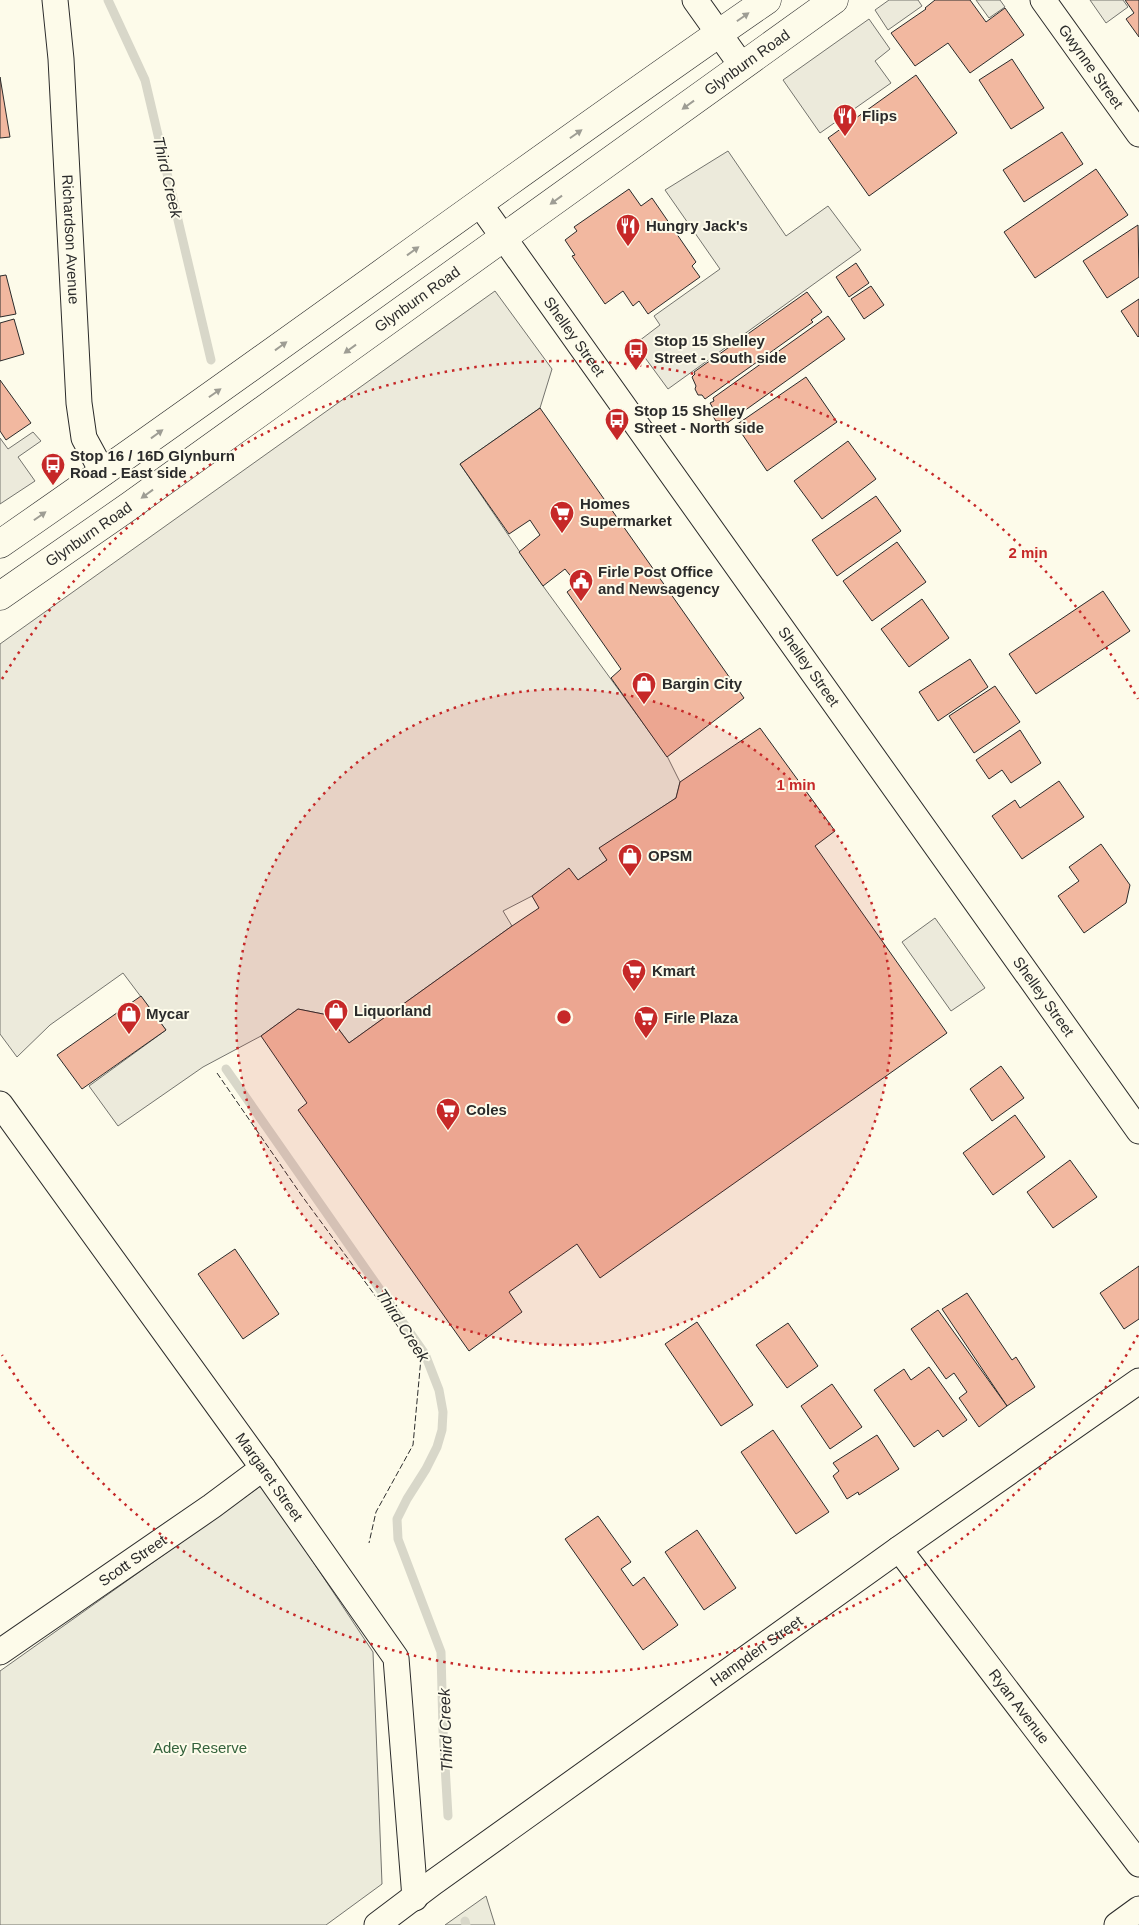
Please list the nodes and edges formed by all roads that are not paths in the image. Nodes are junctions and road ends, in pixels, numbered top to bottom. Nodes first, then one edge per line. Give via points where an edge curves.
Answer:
1 (55, 0) edge
2 (694, 0) edge
3 (767, 0) edge
4 (834, 0) edge
5 (1043, 0) edge
6 (718, 34) junction
7 (742, 66) junction
8 (1139, 134) edge
9 (478, 203) junction
10 (504, 239) junction
11 (103, 473) junction
12 (0, 544) edge
13 (0, 596) edge
14 (2, 1109) edge
15 (1139, 1131) edge
16 (1139, 1381) edge
17 (264, 1468) junction
18 (899, 1549) junction
19 (0, 1652) edge
20 (1139, 1864) edge
21 (415, 1898) junction
22 (1139, 1909) edge
23 (377, 1925) edge
24 (1116, 1925) edge

1 - 11 street, Richardson Avenue via 80,403 84,438
2 - 6 street
6 -> 3 main road
4 - 7 main road, Glynburn Road
5 - 8 street, Gwynne Street
6 - 7 street
9 -> 6 main road
7 -> 10 main road, Glynburn Road
9 - 10 street, Shelley Street
11 -> 9 main road
10 -> 13 main road, Glynburn Road
10 - 15 street, Shelley Street
12 -> 11 main road
14 - 17 street, Margaret Street
16 - 18 street, Hampden Street
17 - 19 street, Scott Street
17 - 21 street, Margaret Street via 396,1658
18 - 20 street, Ryan Avenue
18 - 21 street, Hampden Street
21 - 23 street, Hampden Street
22 - 24 street

